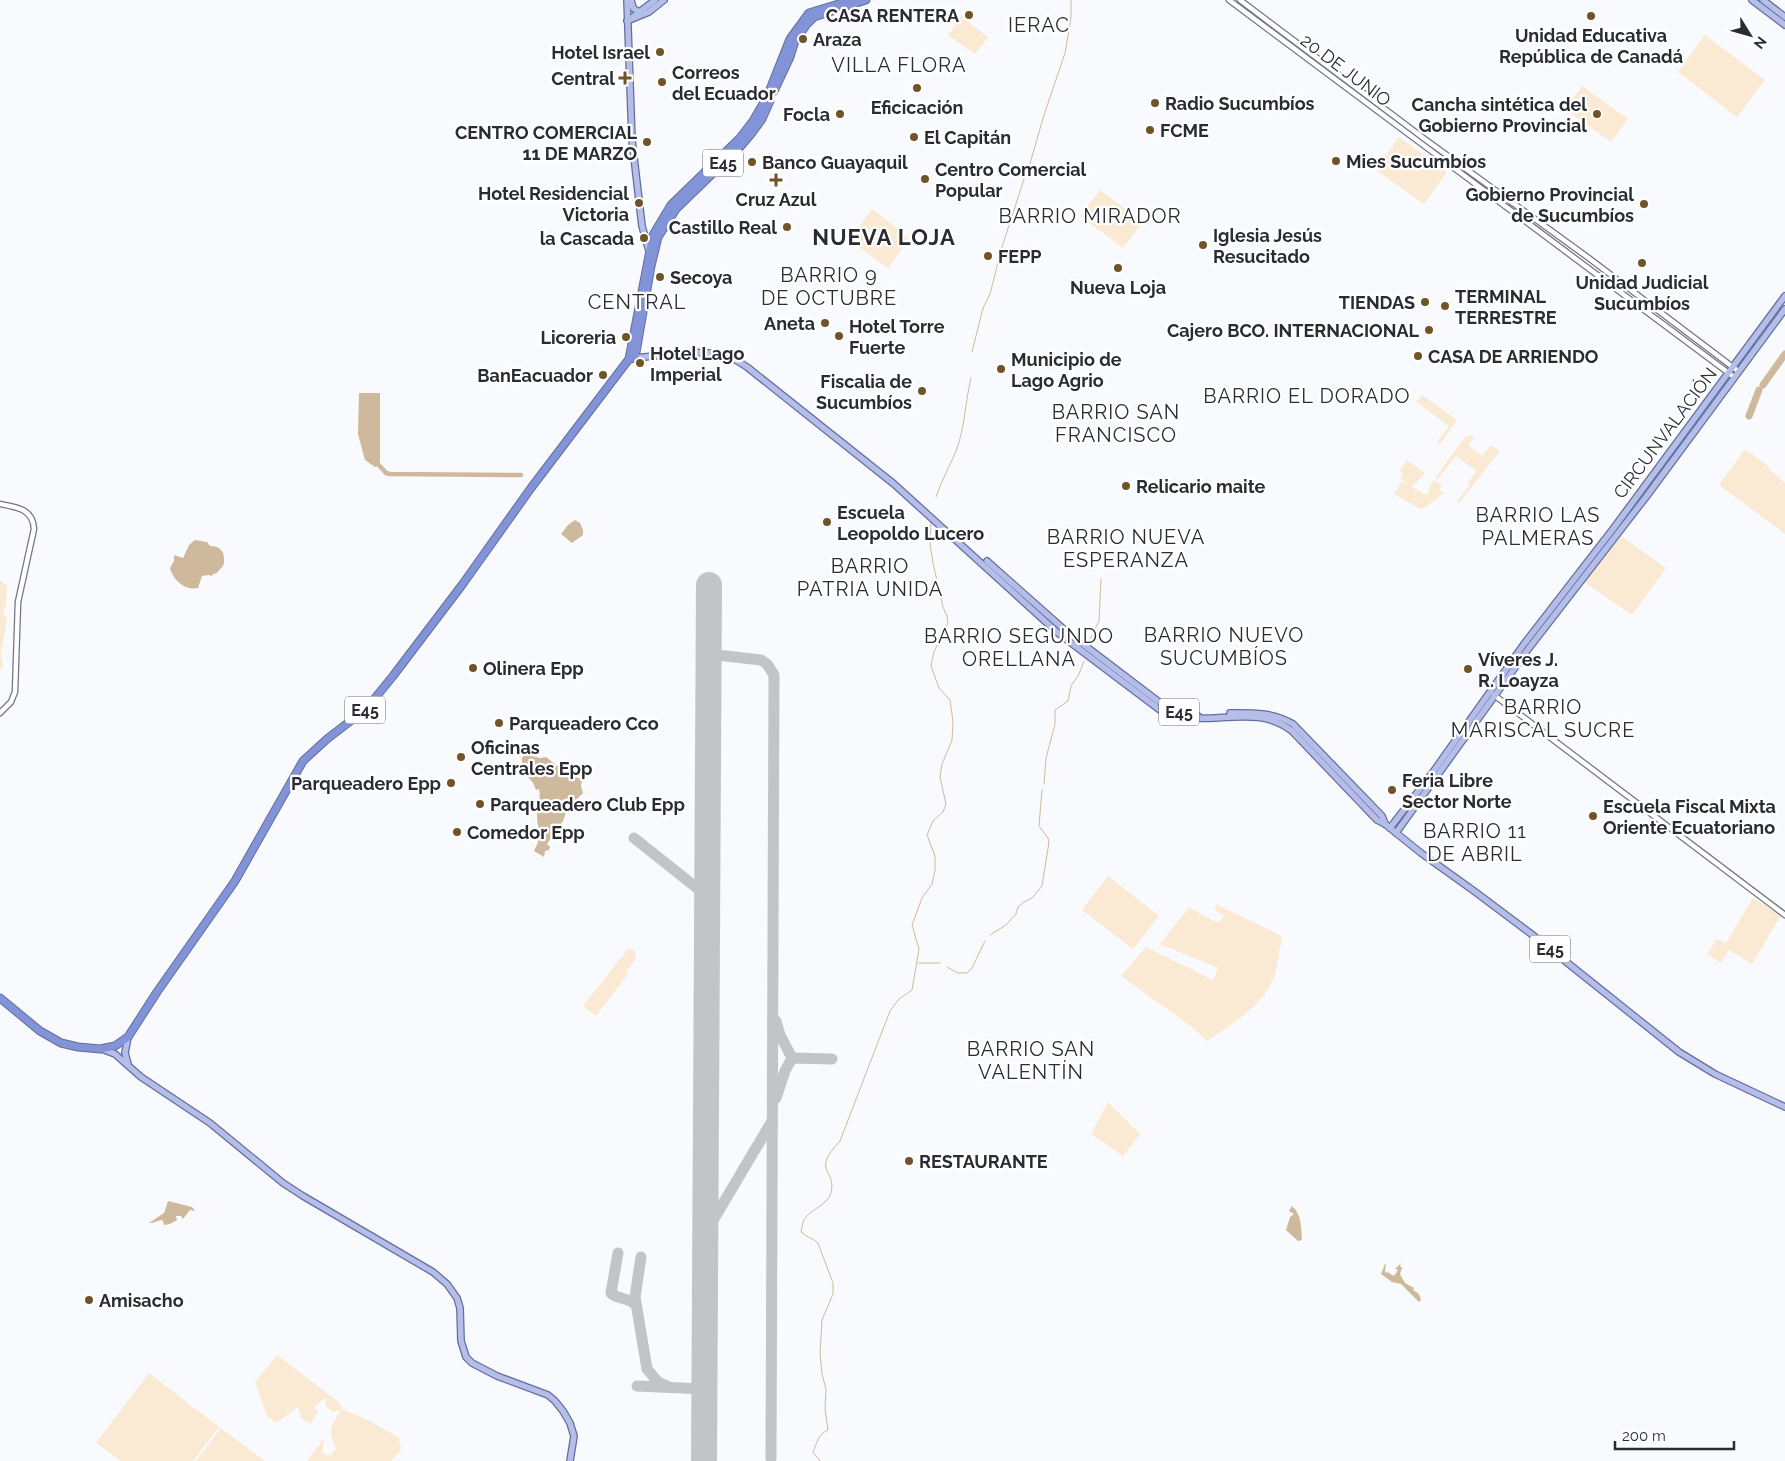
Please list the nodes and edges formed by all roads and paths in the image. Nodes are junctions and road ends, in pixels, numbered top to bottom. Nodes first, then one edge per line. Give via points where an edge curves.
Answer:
1 (627, 0) edge
2 (631, 0) edge
3 (655, 0) edge
4 (664, 0) edge
5 (852, 0) edge
6 (866, 0) edge
7 (1229, 0) edge
8 (1240, 0) edge
9 (1752, 0) edge
10 (1763, 0) edge
11 (639, 12) junction
12 (1785, 17) edge
13 (627, 21) junction
14 (1785, 25) edge
15 (649, 250) junction
16 (1785, 296) edge
17 (1785, 309) edge
18 (632, 359) junction
19 (1734, 372) junction
20 (0, 504) edge
21 (987, 561) dead end
22 (1494, 695) junction
23 (0, 713) edge
24 (1388, 826) junction
25 (1396, 833) junction
26 (1785, 915) edge
27 (0, 998) edge
28 (128, 1037) junction
29 (100, 1049) junction
30 (129, 1066) junction
31 (1785, 1107) edge
32 (570, 1461) edge

1 - 13 main road
2 - 11 main road via 633,8
3 - 11 main road
4 - 13 main road via 649,12
5 - 15 highway, E45 via 809,13 804,19 790,39 767,97 753,122 671,205 653,235
6 - 18 highway, E45 via 814,17 802,29 762,119 740,147 676,209 666,223 658,237
7 - 19 street, 20 DE JUNIO
8 - 19 street, 20 DE JUNIO via 1586,256
9 - 14 main road
10 - 12 main road
11 - 13 main road
13 - 15 main road via 632,140 642,226
15 - 18 highway, E45
16 - 19 main road, CIRCUNVALACIÓN
17 - 19 main road, CIRCUNVALACIÓN
18 - 24 main road, E45 via 715,354 728,356 748,366 894,484 1058,633 1160,710 1190,719 1255,717 1282,723 1377,820
18 - 28 highway, E45 via 531,488 377,696 366,709 303,761 235,881
19 - 22 main road, CIRCUNVALACIÓN via 1646,498
19 - 24 main road, CIRCUNVALACIÓN via 1549,610 1433,772
20 - 23 street via 25,511 34,521 18,602 15,692 11,702
21 - 24 main road, E45 via 1067,632 1172,710 1198,716 1256,712 1275,715 1293,724
22 - 25 main road, CIRCUNVALACIÓN
22 - 26 street
24 - 25 main road, E45
25 - 31 main road, E45 via 1530,933 1679,1052 1715,1074
27 - 29 highway via 53,1039 73,1046
28 - 29 highway via 115,1046
28 - 30 main road via 125,1053
29 - 30 main road via 115,1054
30 - 32 main road via 228,1136 283,1183 433,1272 447,1284 460,1308 461,1341 466,1357 497,1376 555,1401 574,1436

